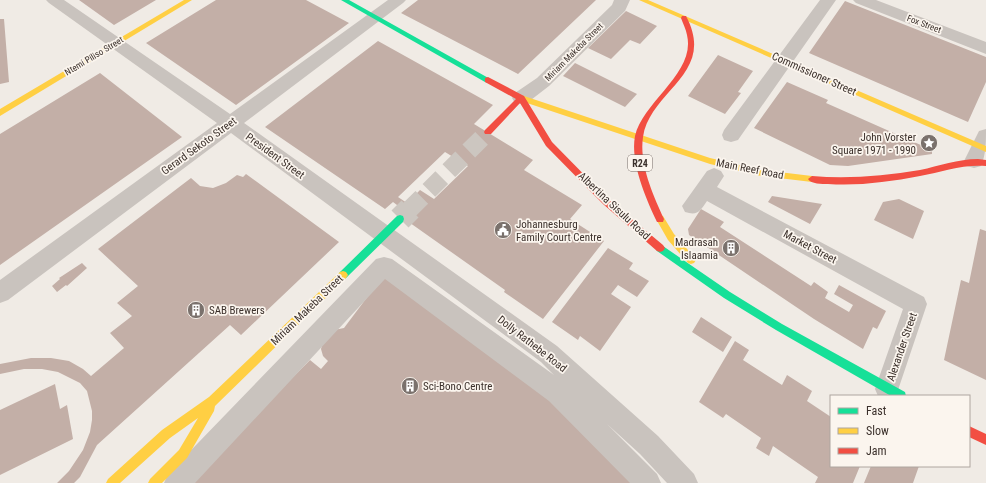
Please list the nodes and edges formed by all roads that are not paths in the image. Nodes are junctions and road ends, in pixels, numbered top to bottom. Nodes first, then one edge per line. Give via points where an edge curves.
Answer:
1 (54, 0) edge
2 (189, 0) edge
3 (344, 0) edge
4 (398, 0) edge
5 (617, 0) edge
6 (622, 0) edge
7 (642, 0) edge
8 (828, 0) edge
9 (861, 0) edge
10 (375, 17) junction
11 (684, 18) junction
12 (107, 39) junction
13 (986, 48) edge
14 (785, 61) junction
15 (521, 98) junction
16 (0, 113) edge
17 (230, 123) junction
18 (488, 132) tunnel mouth
19 (731, 135) dead end
20 (639, 136) junction
21 (983, 151) edge
22 (692, 206) dead end
23 (400, 219) tunnel mouth
24 (384, 235) junction
25 (0, 293) edge
26 (727, 295) junction
27 (916, 304) joint
28 (894, 392) edge
29 (213, 401) junction
30 (970, 432) edge
31 (986, 440) edge
32 (112, 483) edge
33 (154, 483) edge
34 (177, 483) edge
35 (648, 483) edge
36 (685, 483) edge

1 - 12 street, President Street
2 - 12 main road, Ntemi Piliso Street
3 - 10 main road, Albertina Sisulu Road / R24
4 - 10 street, Gerard Sekoto Street
5 - 15 street, Miriam Makeba Street via 534,79
6 - 15 street, Miriam Makeba Street via 619,7 543,82
7 - 11 main road, Commissioner Street
8 - 14 street
9 - 13 street, Fox Street
10 - 15 main road, Albertina Sisulu Road / R24
10 - 17 street, Gerard Sekoto Street
11 - 14 main road, Commissioner Street
11 - 20 main road, R24 via 691,30 692,46 687,63 672,88 646,120
12 - 16 main road, Ntemi Piliso Street
12 - 17 street, President Street
14 - 19 street
14 - 21 main road, Commissioner Street
15 - 18 main road, Miriam Makeba Street
15 - 20 main road, Main Reef Road
15 - 26 main road, Albertina Sisulu Road / R24 via 549,144 606,202 655,245
17 - 24 street, President Street
17 - 25 street, Gerard Sekoto Street
20 - 21 main road, Main Reef Road via 710,161 761,173 818,180 868,181 921,173
20 - 26 main road, R24 via 640,169 650,202 676,245
22 - 27 street, Market Street via 709,183
23 - 24 main road, Miriam Makeba Street
24 - 29 main road, Miriam Makeba Street
24 - 36 street, Dolly Rathebe Road via 548,354 649,445
26 - 28 main road, Albertina Sisulu Road / R24
27 - 28 street, Alexander Street
29 - 32 main road, Miriam Makeba Street via 166,434
29 - 33 main road, Miriam Makeba Street via 183,454
30 - 31 main road
34 - 35 street via 384,266 558,392

